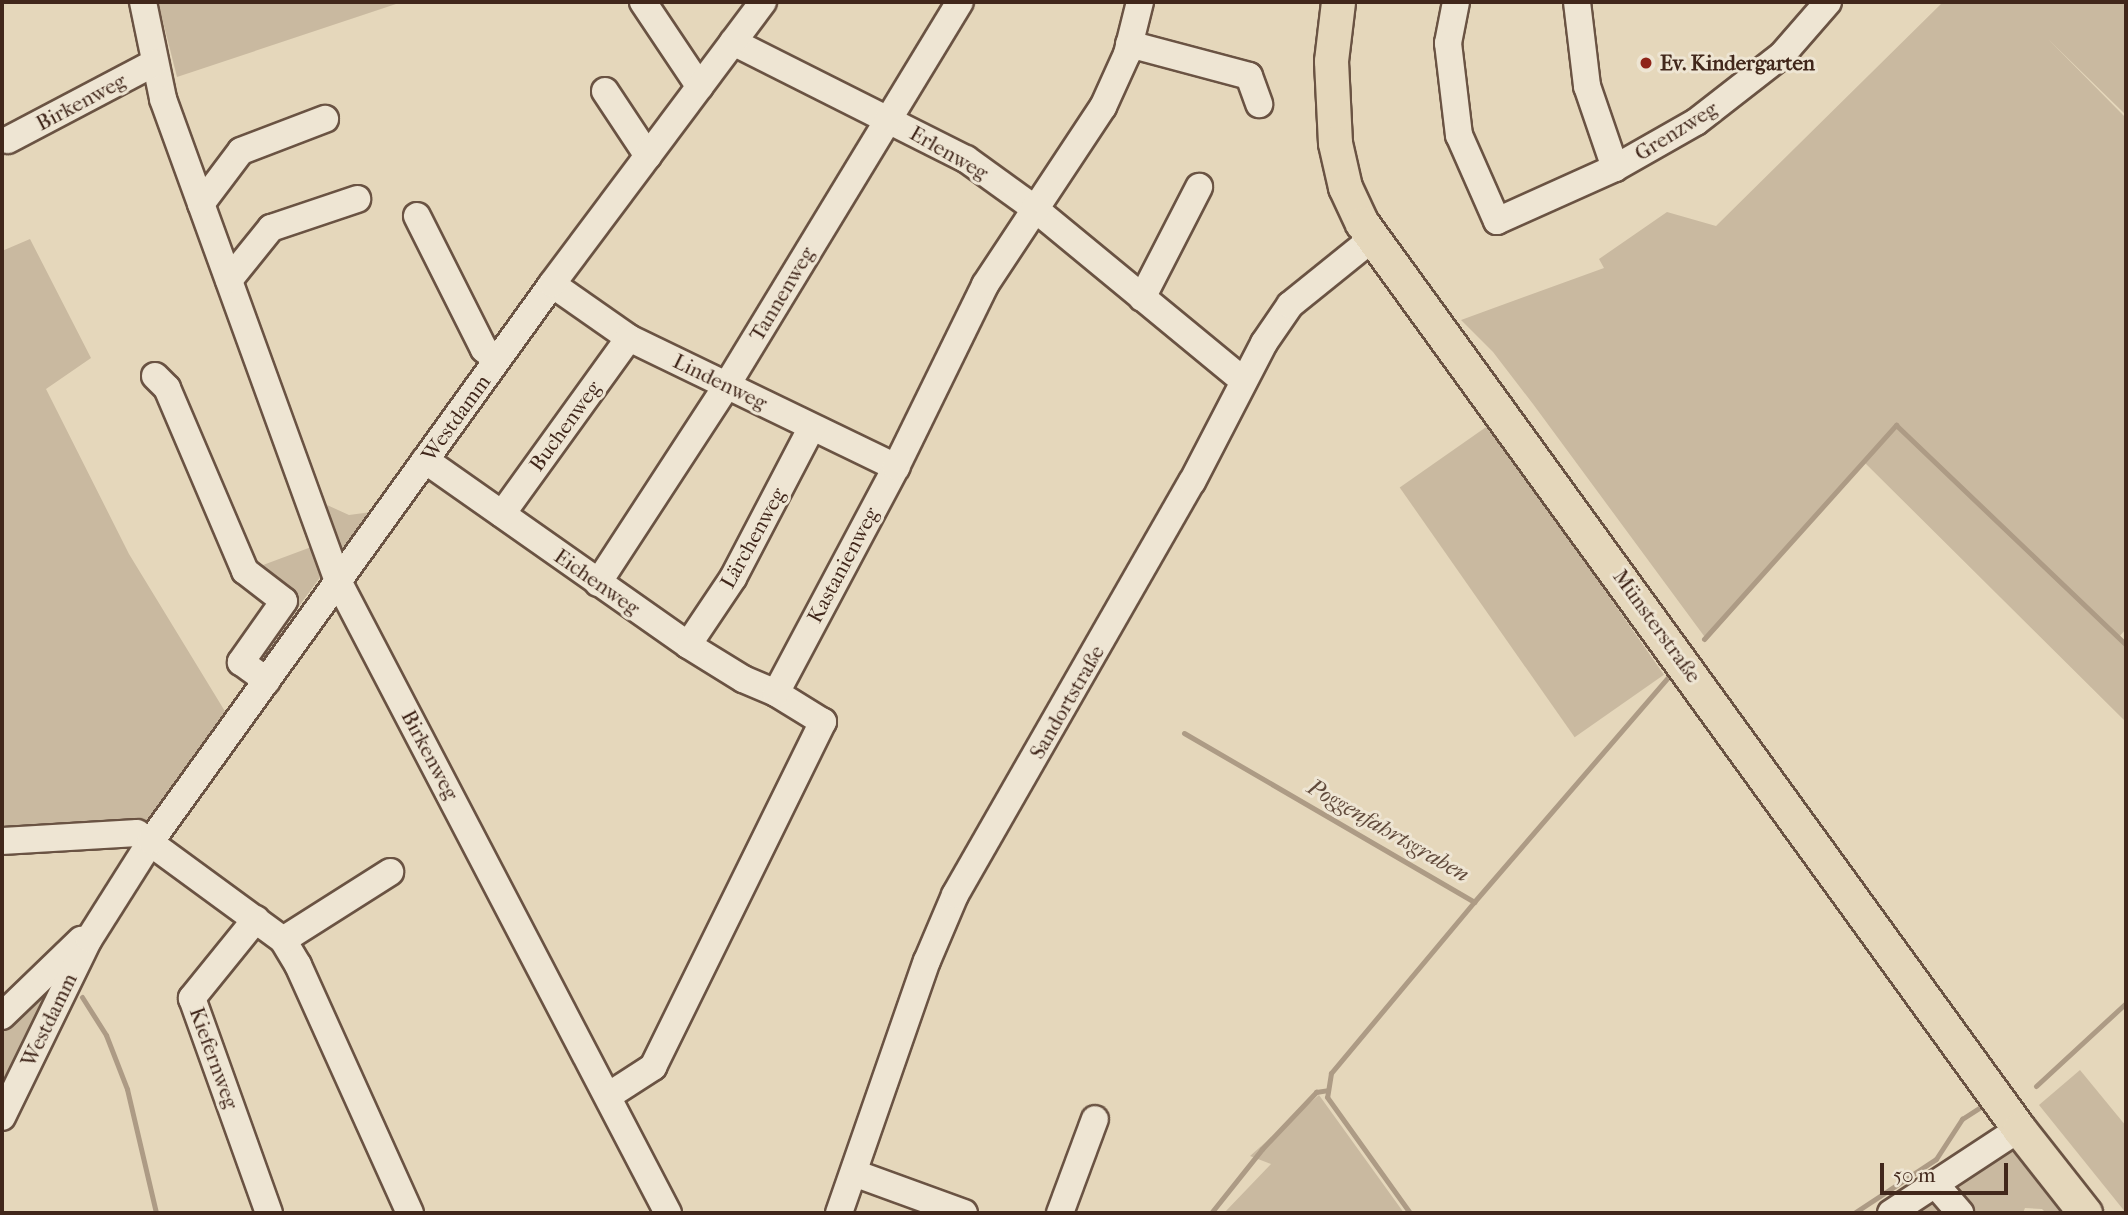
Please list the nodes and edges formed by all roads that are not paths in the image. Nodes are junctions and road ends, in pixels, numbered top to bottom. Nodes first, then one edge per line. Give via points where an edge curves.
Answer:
1 (143, 2) edge
2 (643, 2) edge
3 (960, 2) edge
4 (1140, 2) edge
5 (1338, 2) edge
6 (1456, 2) edge
7 (1577, 2) edge
8 (1828, 2) edge
9 (750, 8) edge
10 (733, 43) junction
11 (1129, 44) junction
12 (154, 63) junction
13 (700, 88) junction
14 (605, 91) dead end
15 (1259, 104) dead end
16 (889, 118) junction
17 (325, 120) dead end
18 (8, 140) dead end
19 (648, 156) junction
20 (1615, 168) junction
21 (1199, 187) dead end
22 (357, 199) dead end
23 (201, 204) junction
24 (1034, 208) junction
25 (417, 216) dead end
26 (1373, 238) junction
27 (229, 280) junction
28 (552, 284) junction
29 (1142, 298) junction
30 (629, 338) junction
31 (497, 360) junction
32 (155, 376) dead end
33 (1243, 380) junction
34 (727, 386) junction
35 (812, 427) junction
36 (425, 460) junction
37 (896, 467) junction
38 (502, 513) junction
39 (338, 582) junction
40 (598, 583) junction
41 (688, 645) junction
42 (267, 681) junction
43 (776, 693) junction
44 (2, 841) edge
45 (151, 841) junction
46 (390, 872) dead end
47 (256, 919) junction
48 (98, 925) junction
49 (283, 940) junction
50 (2, 1016) edge
51 (608, 1096) junction
52 (2, 1117) edge
53 (1095, 1119) dead end
54 (2019, 1129) junction
55 (854, 1174) junction
56 (1936, 1185) junction
57 (269, 1213) edge
58 (410, 1213) edge
59 (668, 1213) edge
60 (839, 1213) edge
61 (964, 1213) edge
62 (1060, 1213) edge
63 (1891, 1213) edge
64 (1960, 1213) edge
65 (2085, 1213) edge

1 - 12 street, Birkenweg
2 - 13 street
3 - 16 street, Tannenweg
4 - 11 street, Kastanienweg
5 - 26 main road, Münsterstraße via 1331,61 1335,143 1345,187
6 - 20 street, Grenzweg via 1448,43 1459,135 1497,221
7 - 20 street via 1587,86
8 - 20 street, Grenzweg via 1782,55 1750,80 1696,122
9 - 10 street, Westdamm
10 - 13 street, Westdamm
10 - 16 street, Erlenweg
11 - 15 street via 1249,76
11 - 24 street, Kastanienweg via 1102,107
12 - 18 street, Birkenweg
12 - 23 street, Birkenweg
13 - 19 street, Westdamm
14 - 19 street
16 - 24 street, Erlenweg via 967,159
16 - 34 street, Tannenweg
17 - 23 street via 241,150
19 - 28 street, Westdamm
21 - 29 street
22 - 27 street via 271,228
23 - 27 street, Birkenweg
24 - 29 street, Erlenweg
24 - 37 street, Kastanienweg via 985,285
25 - 31 street via 484,349
26 - 33 street, Sandortstraße via 1290,305
26 - 54 main road, Münsterstraße
27 - 39 street, Birkenweg
28 - 30 street, Lindenweg
28 - 31 street, Westdamm
29 - 33 street, Erlenweg
30 - 34 street, Lindenweg
30 - 38 street, Buchenweg
31 - 36 street, Westdamm
32 - 42 street via 167,388 245,571 284,601 241,662
33 - 55 street, Sandortstraße via 1192,482 955,895 927,961
34 - 35 street, Lindenweg
34 - 40 street, Tannenweg
35 - 37 street, Lindenweg
35 - 41 street, Lärchenweg via 733,578
36 - 38 street, Eichenweg
36 - 39 street, Westdamm
37 - 43 street, Kastanienweg
38 - 40 street, Eichenweg
39 - 42 street, Westdamm
39 - 51 street, Birkenweg
40 - 41 street, Eichenweg
41 - 43 street, Eichenweg via 743,679
42 - 45 street, Westdamm
43 - 51 street via 823,722 653,1067
44 - 45 street via 138,833
45 - 47 street
45 - 48 street, Westdamm
46 - 49 street
47 - 49 street
47 - 57 street, Kiefernweg via 192,998
48 - 50 street, Westdamm
48 - 52 street, Westdamm
49 - 58 street via 299,965
51 - 59 street, Birkenweg
53 - 62 street
54 - 56 street
54 - 65 main road, Münsterstraße
55 - 60 street, Sandortstraße
55 - 61 street
56 - 63 street
56 - 64 street

